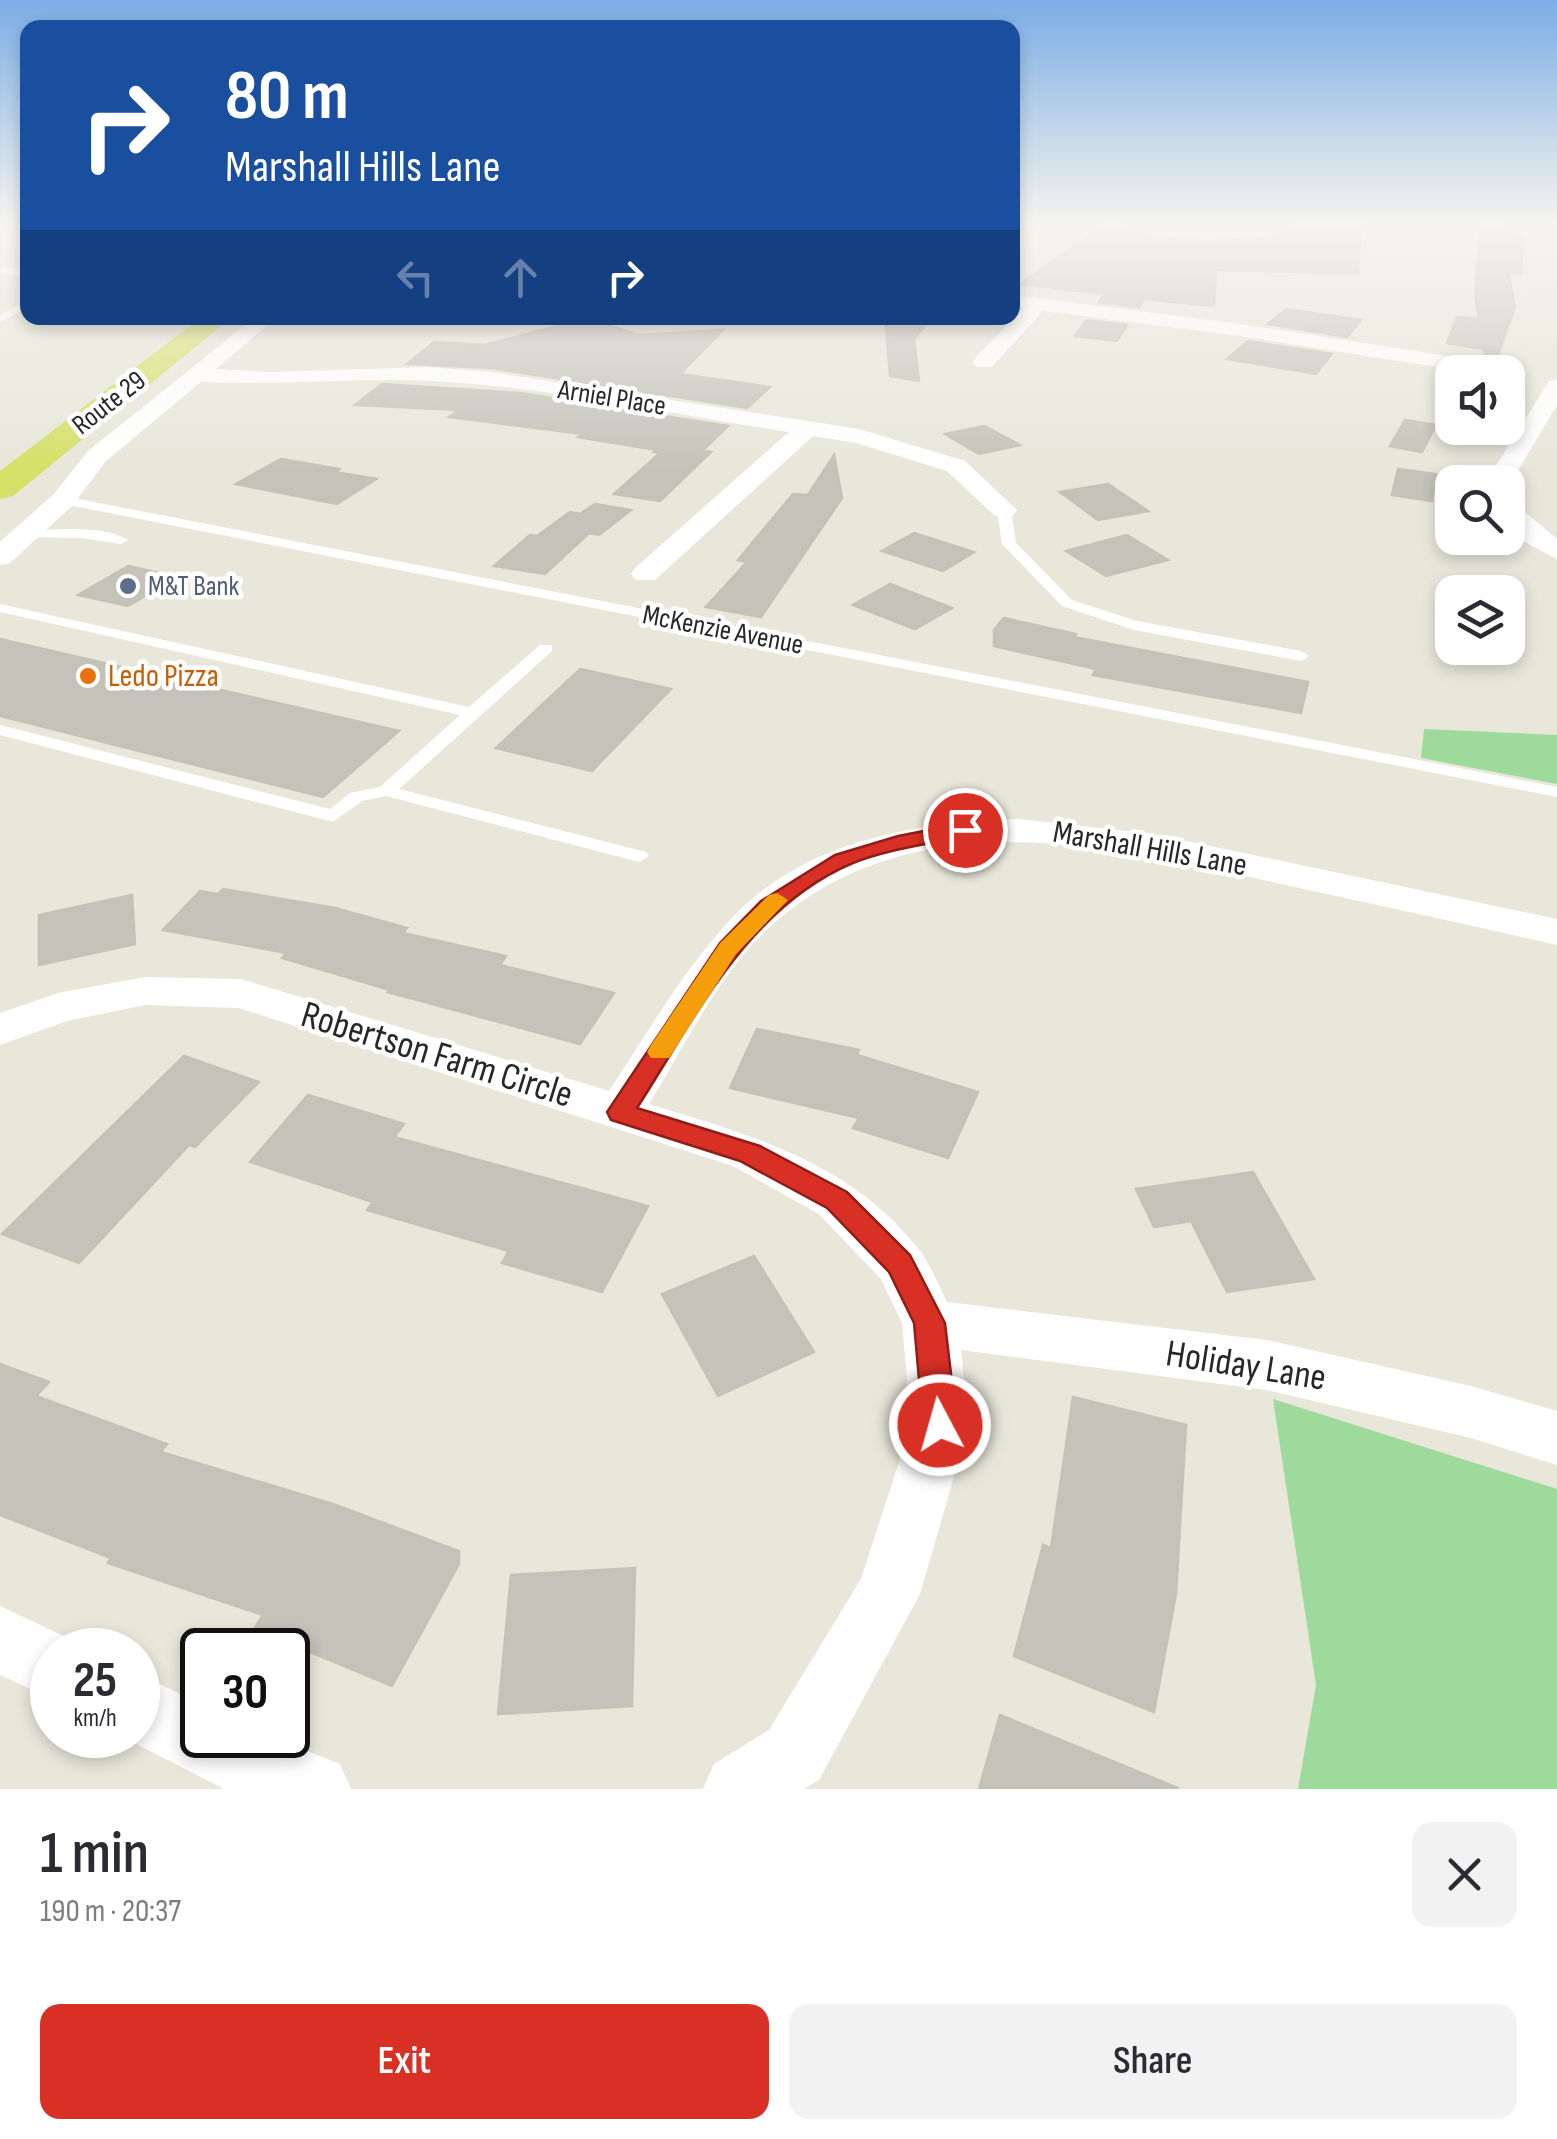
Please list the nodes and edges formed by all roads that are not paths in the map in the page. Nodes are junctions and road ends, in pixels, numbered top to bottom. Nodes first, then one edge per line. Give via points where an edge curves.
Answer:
1 (1034, 303) edge
2 (1039, 304) junction
3 (1020, 324) edge
4 (173, 325) edge
5 (208, 325) edge
6 (258, 325) edge
7 (1019, 325) edge
8 (984, 362) dead end
9 (198, 376) junction
10 (1532, 378) edge
11 (807, 429) junction
12 (0, 453) edge
13 (1504, 465) edge
14 (0, 488) edge
15 (64, 500) junction
16 (1004, 510) joint
17 (1525, 529) edge
18 (28, 534) junction
19 (121, 540) dead end
20 (1557, 552) edge
21 (0, 557) edge
22 (645, 574) dead end
23 (0, 608) edge
24 (546, 648) dead end
25 (1301, 656) dead end
26 (472, 714) junction
27 (0, 730) edge
28 (386, 791) junction
29 (1557, 792) edge
30 (639, 856) dead end
31 (1557, 932) edge
32 (0, 1030) edge
33 (620, 1112) junction
34 (930, 1323) junction
35 (1557, 1438) edge
36 (0, 1639) edge
37 (30, 1655) edge
38 (160, 1723) edge
39 (241, 1777) edge
40 (316, 1789) edge
41 (739, 1789) edge

1 - 2 street
2 - 3 street
2 - 10 street
4 - 12 main road, Route 29
5 - 14 main road, Route 29
6 - 9 street
7 - 8 street
9 - 11 street, Arniel Place via 476,378
9 - 15 street via 97,456
10 - 13 street
11 - 16 street, Arniel Place via 908,448 956,466
11 - 22 street
15 - 18 street
15 - 29 lane, McKenzie Avenue
16 - 25 lane via 1009,544 1067,603 1134,625
17 - 20 street
18 - 19 lane
18 - 21 street
23 - 26 lane
24 - 26 lane
26 - 28 lane
27 - 28 lane via 333,816 356,796
28 - 30 lane
31 - 33 street, Marshall Hills Lane via 1128,839 1024,828 965,830 843,860 769,906 728,948
32 - 33 street, Robertson Farm Circle via 58,1008 145,991 241,994
33 - 34 street, Robertson Farm Circle via 750,1153 837,1200 900,1264
34 - 35 street, Holiday Lane via 1267,1364
34 - 41 street, Robertson Farm Circle via 940,1425 888,1594 794,1755
36 - 37 street
38 - 39 street
39 - 40 street

